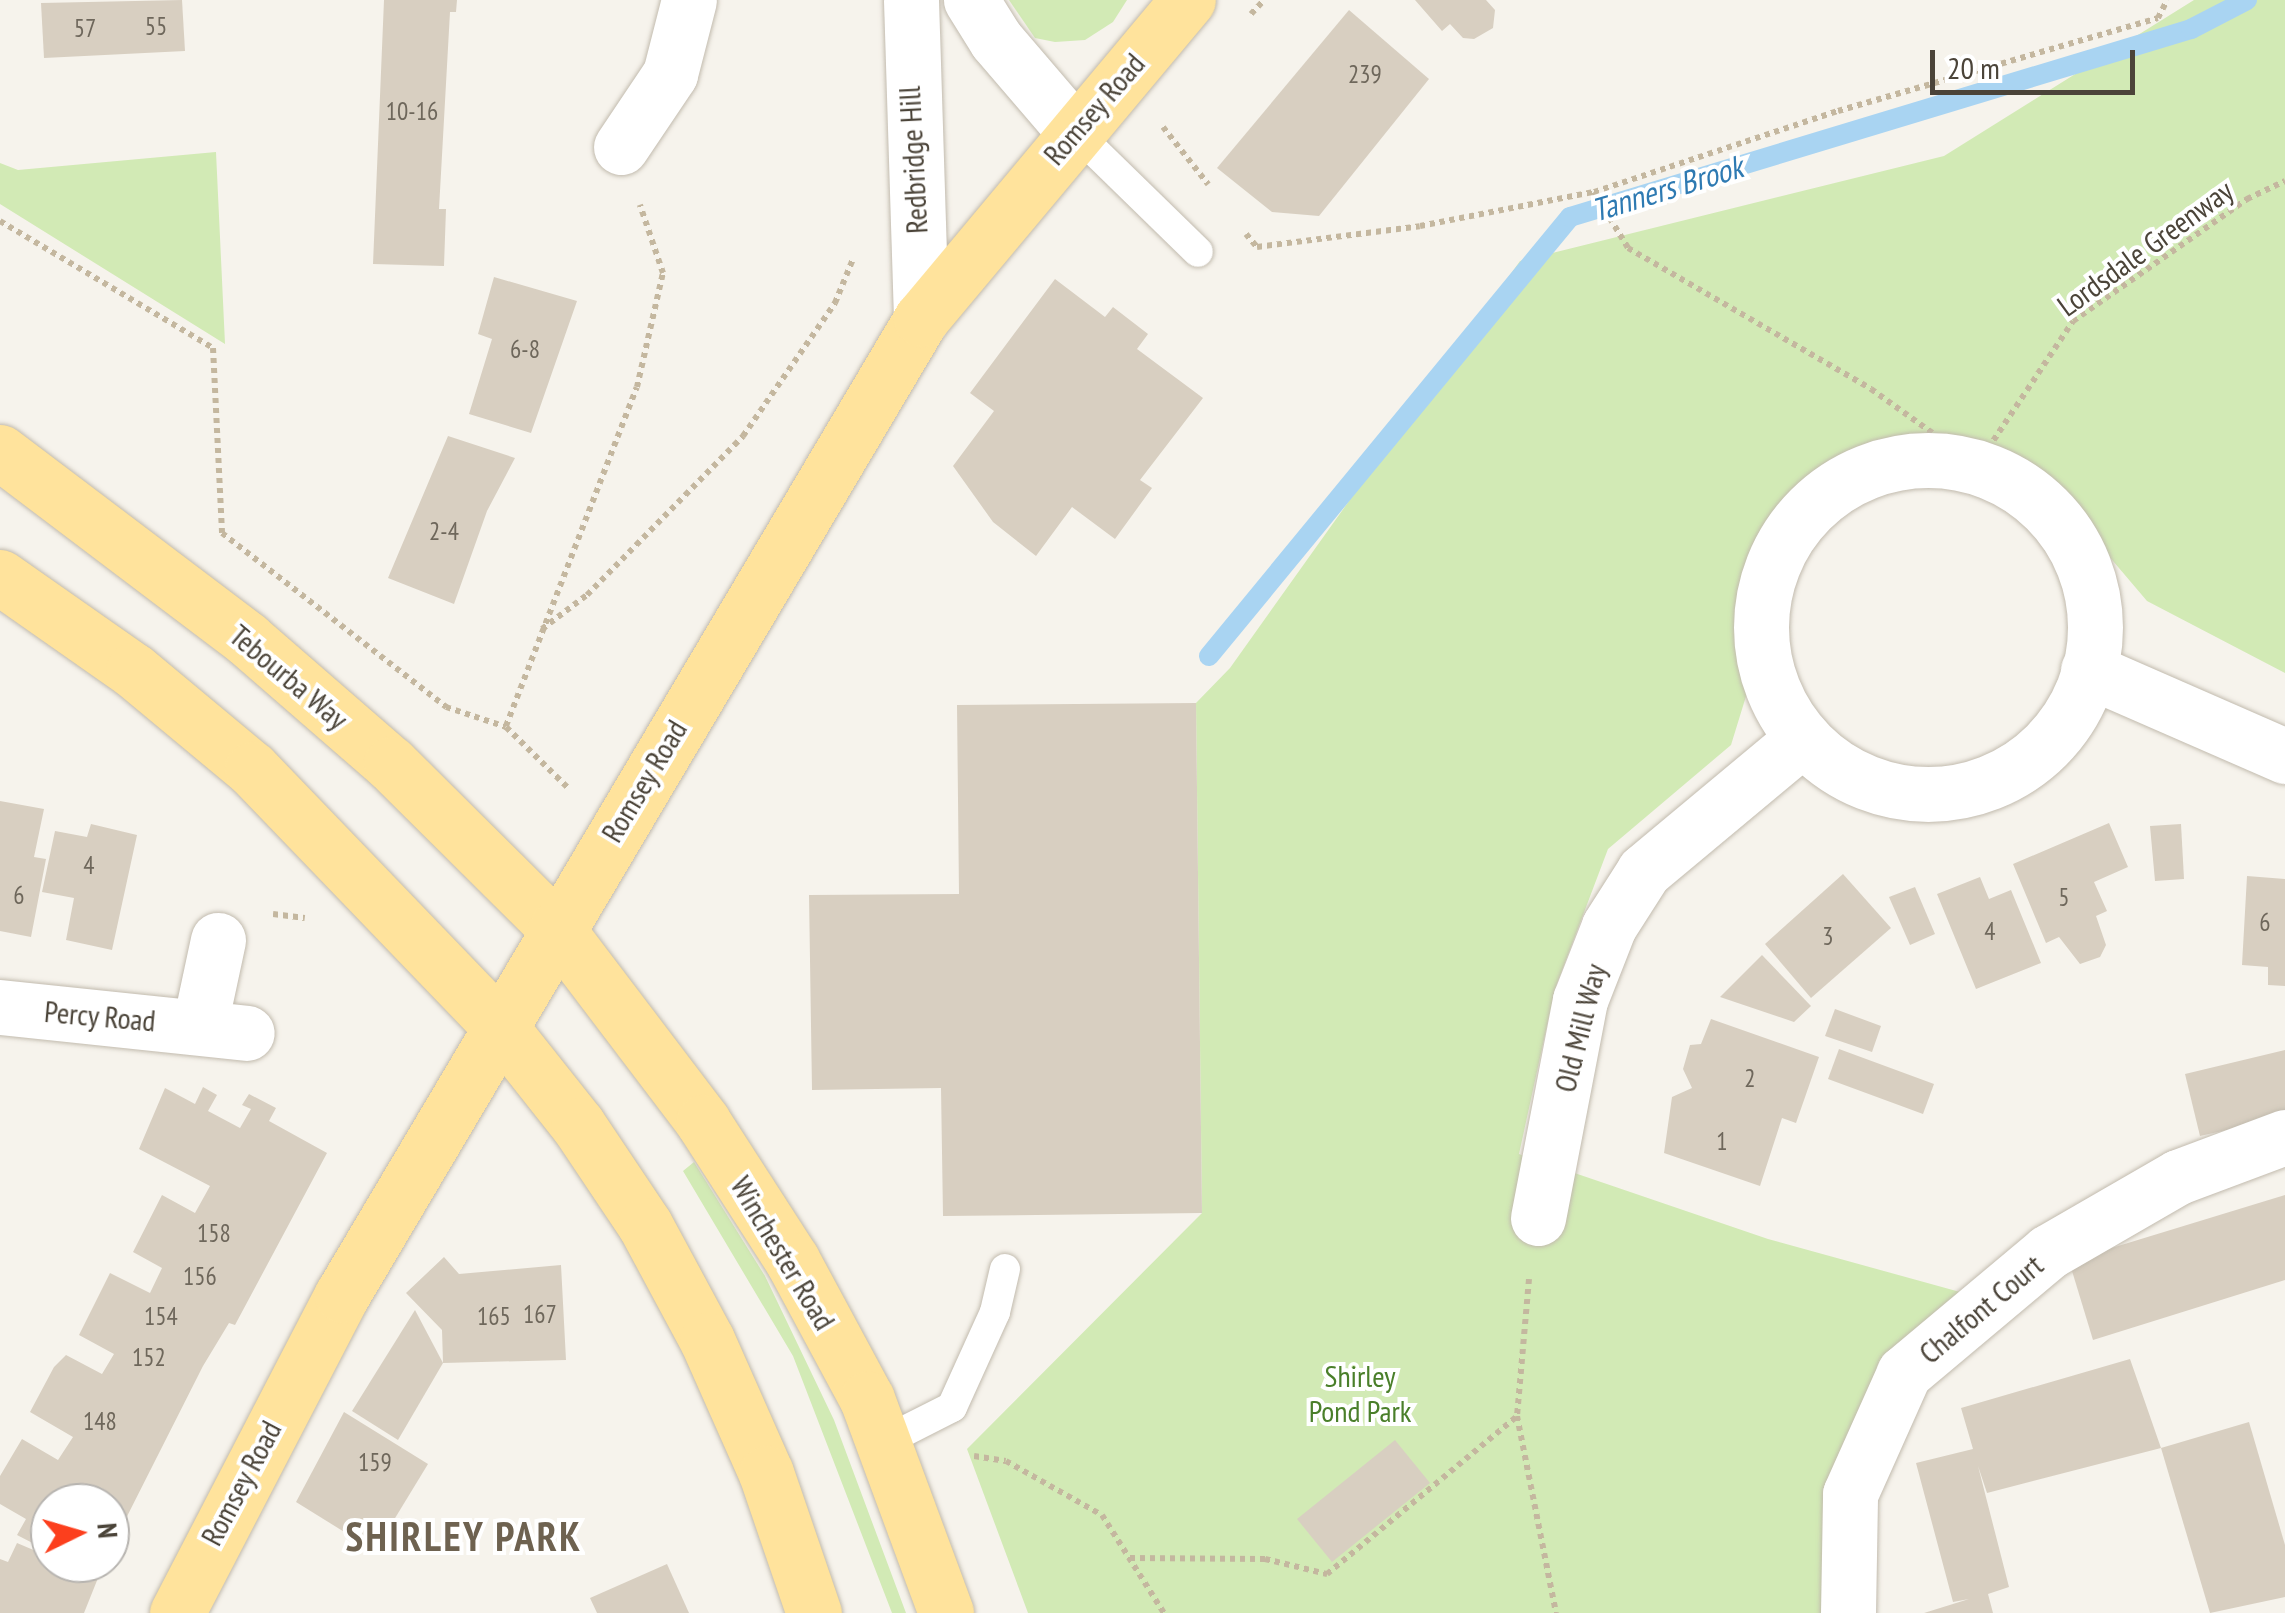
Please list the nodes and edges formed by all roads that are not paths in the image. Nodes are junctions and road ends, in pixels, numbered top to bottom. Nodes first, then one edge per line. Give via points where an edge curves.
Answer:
1 (689, 0) edge
2 (910, 0) edge
3 (971, 0) edge
4 (1188, 0) edge
5 (1074, 131) junction
6 (621, 146) road end
7 (1198, 252) dead end
8 (921, 319) junction
9 (0, 452) edge
10 (0, 577) edge
11 (2088, 670) junction
12 (1800, 741) junction
13 (2285, 756) edge
14 (556, 928) junction
15 (218, 940) dead end
16 (5, 1018) edge
17 (500, 1028) junction
18 (2285, 1136) edge
19 (1538, 1218) road end
20 (1005, 1270) dead end
21 (884, 1442) junction
22 (177, 1613) edge
23 (814, 1613) edge
24 (946, 1613) edge
25 (1848, 1613) edge

1 - 6 street via 670,74
2 - 8 street, Redbridge Hill
3 - 5 street via 996,40
4 - 5 main road, Romsey Road
5 - 7 lane
5 - 8 main road, Romsey Road
8 - 14 main road, Romsey Road
9 - 14 main road, Tebourba Way via 246,639 391,764
10 - 17 main road via 133,670 252,769
11 - 12 street via 2078,704 2043,751 1993,782 1956,793 1898,793 1844,772
11 - 12 street via 2096,618 2087,573 2060,522 2028,492 1977,465 1940,459 1882,465 1830,490 1779,550 1761,605 1764,663
11 - 13 street
12 - 19 street, Old Mill Way via 1644,870 1609,926 1580,1000
14 - 17 main road, Romsey Road
14 - 21 main road, Winchester Road via 703,1122 792,1260
15 - 16 street, Percy Road via 224,1029
17 - 22 main road, Romsey Road via 342,1295
17 - 23 main road via 646,1224 766,1473
18 - 25 street, Chalfont Court via 2178,1177 2048,1252 1904,1373 1850,1494
20 - 21 lane via 995,1312 952,1408
21 - 24 main road, Winchester Road

